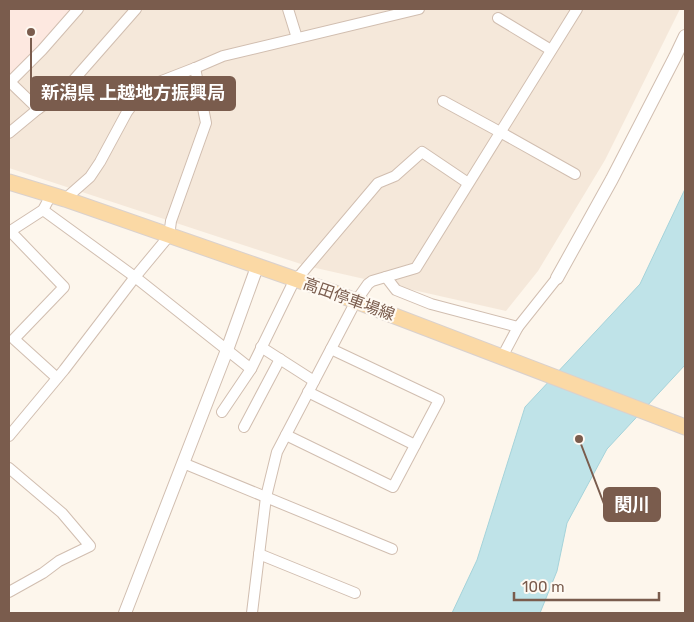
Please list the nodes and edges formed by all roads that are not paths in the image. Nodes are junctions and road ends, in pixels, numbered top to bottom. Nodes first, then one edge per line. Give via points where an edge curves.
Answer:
1 (78, 9) edge
2 (136, 9) edge
3 (288, 9) edge
4 (419, 9) edge
5 (575, 9) edge
6 (498, 18) dead end
7 (685, 36) edge
8 (297, 38) junction
9 (551, 50) junction
10 (195, 68) junction
11 (443, 102) dead end
12 (38, 109) junction
13 (500, 132) junction
14 (9, 133) edge
15 (575, 174) dead end
16 (9, 182) edge
17 (468, 183) junction
18 (58, 197) junction
19 (43, 210) junction
20 (10, 232) edge
21 (169, 236) junction
22 (257, 267) junction
23 (135, 277) junction
24 (386, 277) junction
25 (557, 278) joint
26 (295, 279) junction
27 (356, 301) junction
28 (518, 327) junction
29 (261, 347) junction
30 (331, 349) junction
31 (227, 350) junction
32 (280, 359) junction
33 (507, 359) junction
34 (251, 369) junction
35 (57, 378) junction
36 (314, 381) junction
37 (308, 392) junction
38 (222, 412) dead end
39 (244, 427) dead end
40 (685, 428) edge
41 (286, 435) junction
42 (9, 436) edge
43 (415, 445) junction
44 (183, 463) junction
45 (9, 468) edge
46 (266, 497) junction
47 (392, 549) dead end
48 (259, 554) junction
49 (9, 592) edge
50 (355, 593) dead end
51 (255, 612) edge
52 (125, 613) edge

1 - 12 street via 10,82
2 - 12 street via 64,91
3 - 8 street
4 - 8 street
5 - 9 street
6 - 9 street
7 - 25 street
8 - 10 street via 223,56
9 - 13 street
10 - 18 street via 159,82 138,97 90,177
10 - 21 street via 206,123 171,221
11 - 13 street
12 - 14 street
13 - 15 street
13 - 17 street
16 - 18 main road, 高田停車場線
17 - 24 street via 416,268
17 - 26 street via 422,152 395,176 378,183
18 - 19 street
18 - 21 main road, 高田停車場線
19 - 20 street
19 - 23 street
20 - 35 street via 64,287 14,339
21 - 22 main road, 高田停車場線
21 - 23 street
22 - 26 main road, 高田停車場線
22 - 31 street
23 - 31 street
23 - 35 street
24 - 27 street via 368,284
24 - 28 street via 396,290 431,304
25 - 28 street
26 - 27 main road, 高田停車場線
26 - 29 street
27 - 30 street
27 - 33 main road, 高田停車場線
28 - 33 street
29 - 32 street
29 - 34 street
30 - 36 street
30 - 43 street via 439,400
31 - 34 street
31 - 44 street
32 - 36 street
32 - 39 street
33 - 40 main road, 高田停車場線
34 - 38 street
35 - 42 street
36 - 37 street
37 - 41 street
37 - 43 street
41 - 43 street via 393,487
41 - 46 street via 277,452
44 - 46 street
44 - 52 street
45 - 49 street via 62,513 90,546
46 - 47 street
46 - 48 street
48 - 50 street
48 - 51 street

